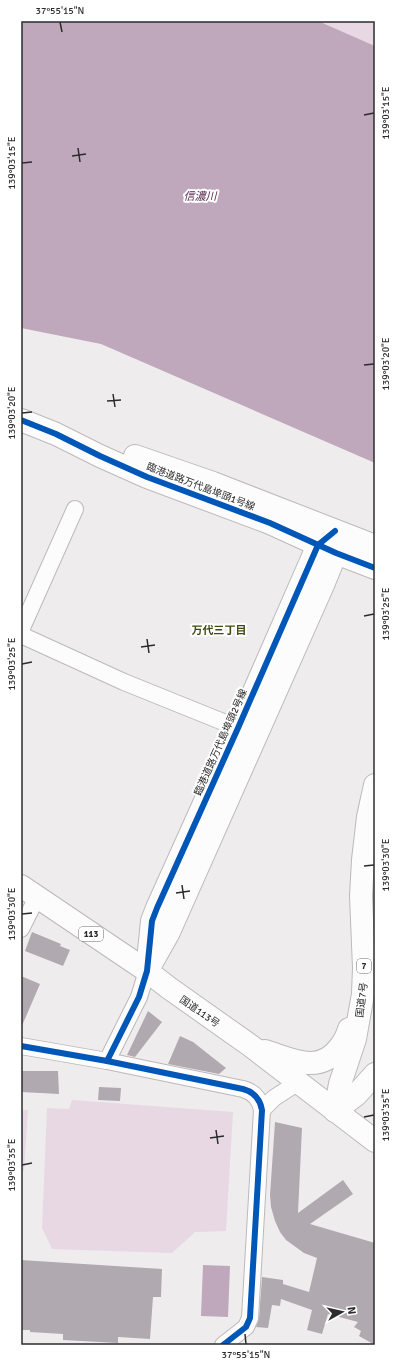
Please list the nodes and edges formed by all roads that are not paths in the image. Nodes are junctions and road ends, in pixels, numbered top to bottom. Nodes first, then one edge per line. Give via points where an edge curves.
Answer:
1 (21, 420) edge
2 (56, 434) junction
3 (75, 509) dead end
4 (334, 531) junction
5 (375, 546) edge
6 (327, 549) junction
7 (375, 568) edge
8 (21, 630) edge
9 (21, 635) edge
10 (238, 728) junction
11 (375, 785) edge
12 (29, 891) edge
13 (21, 929) edge
14 (147, 971) junction
15 (363, 994) junction
16 (21, 1046) edge
17 (250, 1046) junction
18 (107, 1061) junction
19 (375, 1074) edge
20 (298, 1082) junction
21 (262, 1110) junction
22 (334, 1111) junction
23 (375, 1141) edge
24 (223, 1345) edge

1 - 2 main road, 臨港道路万代島埠頭1号線
2 - 4 main road, 臨港道路万代島埠頭1号線 via 108,447 152,462
2 - 6 main road, 臨港道路万代島埠頭1号線 via 147,477 270,523
3 - 8 street
4 - 5 main road, 臨港道路万代島埠頭1号線
4 - 6 main road, 臨港道路万代島埠頭2号線
6 - 7 main road, 臨港道路万代島埠頭1号線
6 - 10 main road, 臨港道路万代島埠頭2号線
6 - 14 main road, 臨港道路万代島埠頭2号線 via 169,932
9 - 10 street via 124,682
10 - 14 main road, 臨港道路万代島埠頭2号線 via 152,921
11 - 15 main road, 国道7号 / 7 via 362,860
12 - 13 street
12 - 14 main road, 国道113号 / 113
14 - 17 main road, 国道113号 / 113
14 - 18 street via 139,997
15 - 17 main road via 351,1011 348,1035 328,1060 320,1063 301,1062
15 - 22 main road, 国道7号 / 7 via 355,1039
16 - 18 street
17 - 20 main road, 国道113号 / 113
18 - 21 street via 248,1090 260,1100
19 - 22 main road via 356,1095
20 - 21 street via 274,1098
20 - 22 main road, 国道113号 / 113
21 - 24 street via 250,1318 246,1327
22 - 23 main road, 国道113号 / 113

